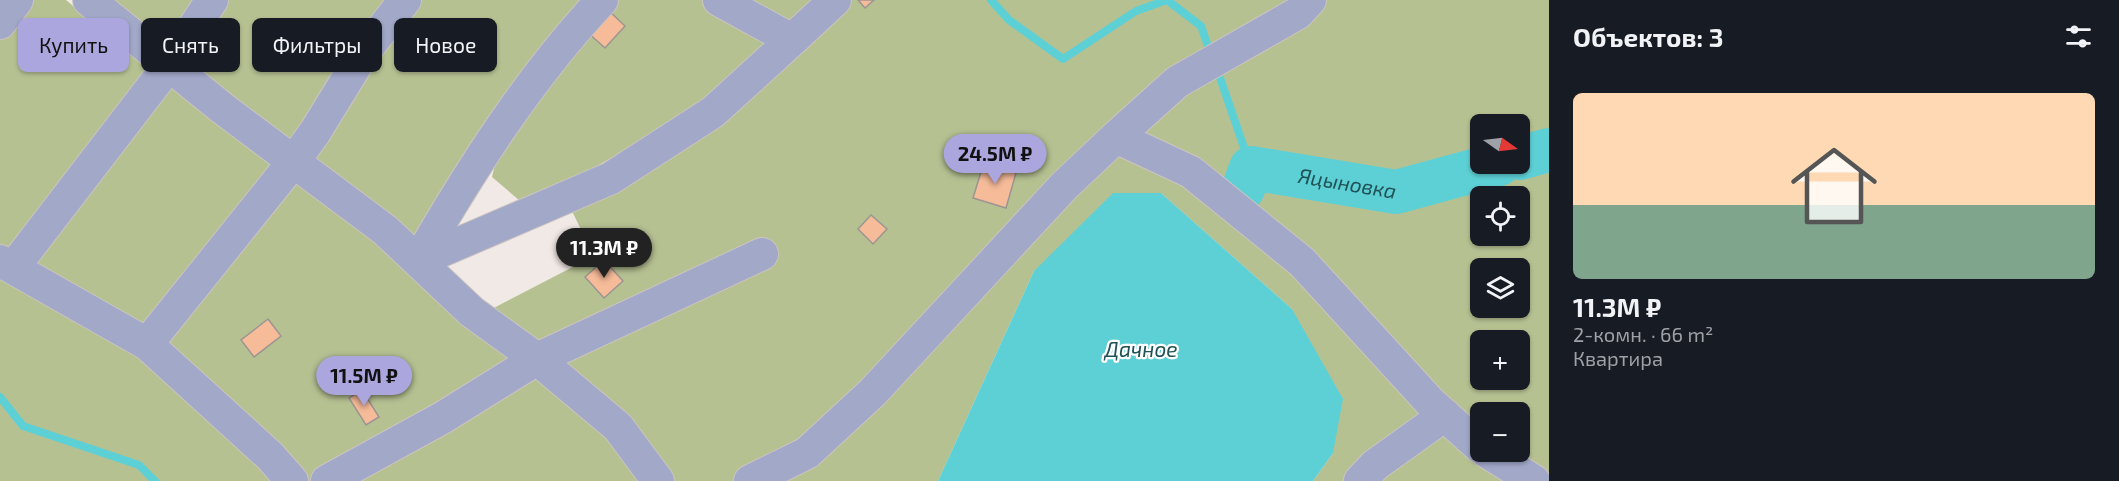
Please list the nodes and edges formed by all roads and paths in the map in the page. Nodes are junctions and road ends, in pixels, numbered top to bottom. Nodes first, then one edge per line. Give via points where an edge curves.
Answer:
1 (17, 0) edge
2 (89, 0) edge
3 (212, 0) edge
4 (405, 0) edge
5 (602, 0) edge
6 (719, 0) edge
7 (835, 0) edge
8 (1310, 0) edge
9 (200, 18) edge
10 (0, 23) edge
11 (792, 40) junction
12 (141, 42) edge
13 (163, 72) edge
14 (178, 72) edge
15 (1116, 137) junction
16 (294, 161) junction
17 (762, 254) dead end
18 (418, 261) junction
19 (7, 264) edge
20 (147, 344) junction
21 (537, 359) junction
22 (1444, 415) junction
23 (1470, 438) edge
24 (1503, 462) edge
25 (292, 481) edge
26 (327, 481) edge
27 (658, 481) edge
28 (750, 481) edge
29 (1360, 481) edge
30 (1534, 481) edge

1 - 10 lane
2 - 12 lane
3 - 9 lane
4 - 16 lane via 364,52
5 - 18 lane via 536,80 477,161
6 - 11 lane
7 - 11 lane
8 - 15 lane via 1298,13 1177,82
11 - 18 lane via 713,112 611,178
13 - 19 lane
14 - 16 lane
15 - 22 lane via 1191,172 1302,262
15 - 28 lane via 1064,186 873,392 807,453
16 - 18 lane via 385,230
16 - 20 lane
17 - 21 lane
18 - 21 lane via 472,312
19 - 20 lane
20 - 25 lane via 270,456
21 - 26 lane via 442,418
21 - 27 lane via 618,427
22 - 23 lane
22 - 29 lane via 1375,465
24 - 30 lane

